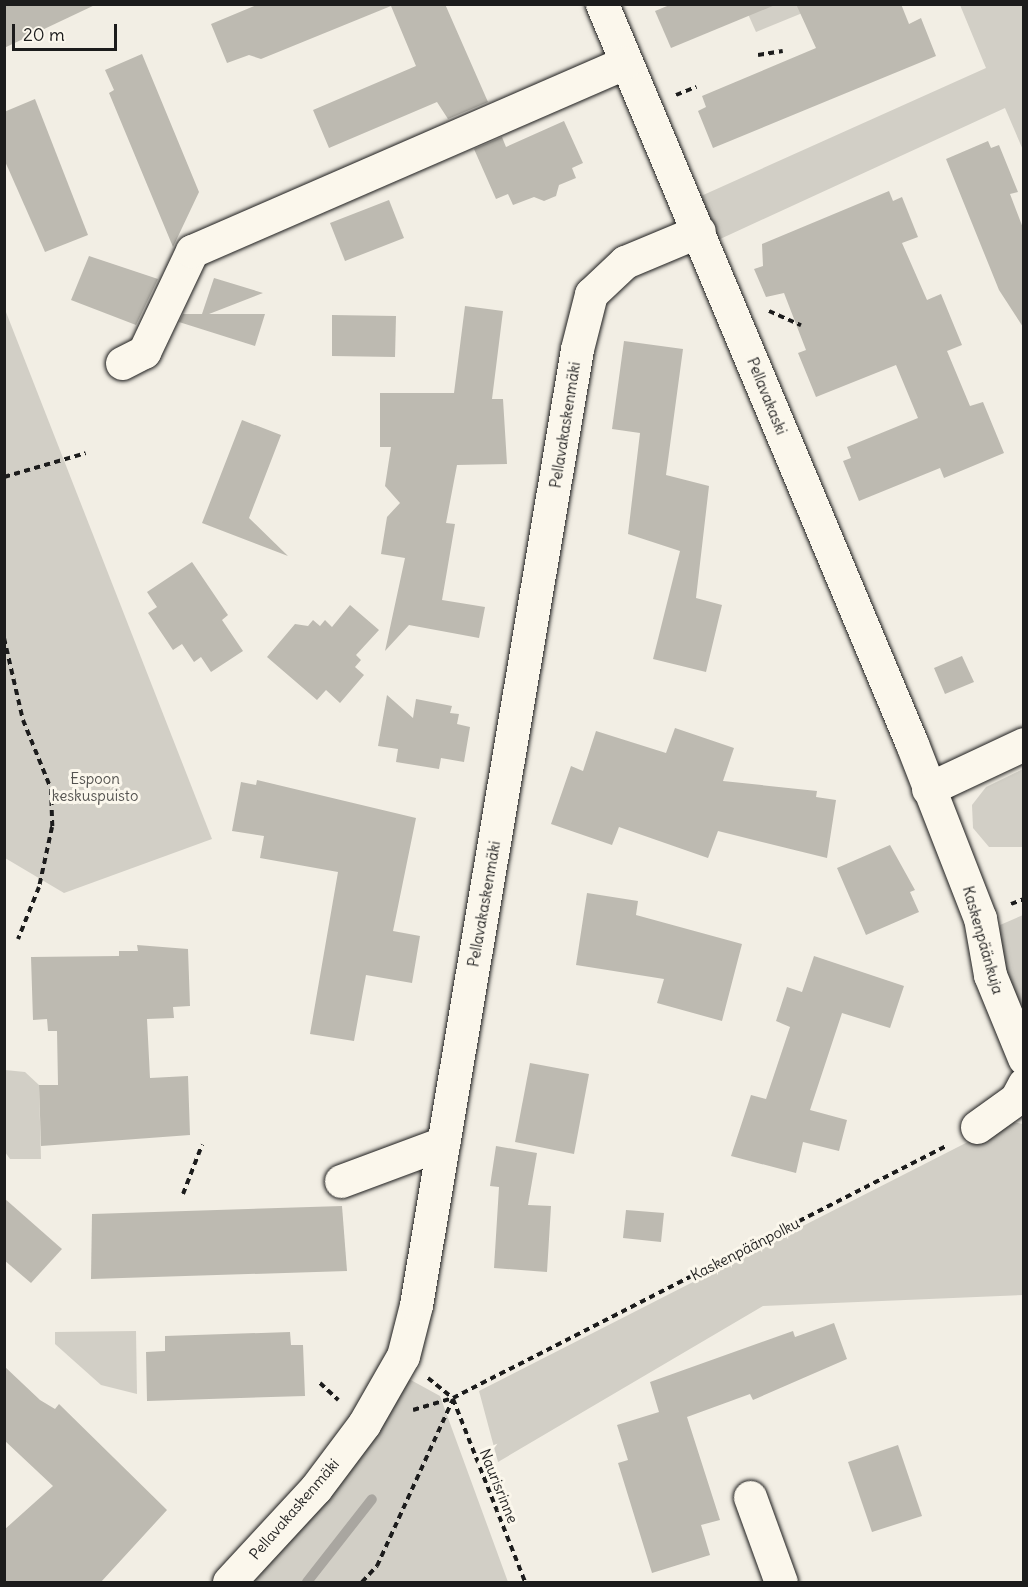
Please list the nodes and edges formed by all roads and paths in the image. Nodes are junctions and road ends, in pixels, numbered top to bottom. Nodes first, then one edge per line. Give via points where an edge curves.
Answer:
1 (602, 4) edge
2 (783, 51) dead end
3 (758, 55) dead end
4 (625, 63) junction
5 (699, 231) junction
6 (122, 363) dead end
7 (86, 453) dead end
8 (4, 477) edge
9 (4, 638) edge
10 (1023, 744) edge
11 (928, 789) junction
12 (18, 939) dead end
13 (1023, 1058) edge
14 (1023, 1084) edge
15 (977, 1127) joint
16 (443, 1143) junction
17 (202, 1145) dead end
18 (341, 1181) dead end
19 (183, 1194) dead end
20 (453, 1398) junction
21 (750, 1497) dead end
22 (229, 1582) edge
23 (362, 1582) edge
24 (525, 1582) edge
25 (781, 1582) edge

1 - 4 street, Pellavakaski
2 - 3 path
4 - 5 street, Pellavakaski
4 - 6 street via 192,251 144,352
5 - 11 street, Pellavakaski
5 - 16 street, Pellavakaskenmäki via 625,262 591,294
7 - 8 path
9 - 12 path via 23,720 51,799 52,827 39,887
10 - 11 street
11 - 13 street, Kaskenpäänkuja via 980,918 990,975
14 - 15 street via 1016,1099
15 - 20 path, Kaskenpäänpolku
16 - 18 street
16 - 22 street, Pellavakaskenmäki via 403,1356 364,1424 316,1488
17 - 19 path
20 - 23 path via 377,1566
20 - 24 path, Naurisrinne
21 - 25 street

